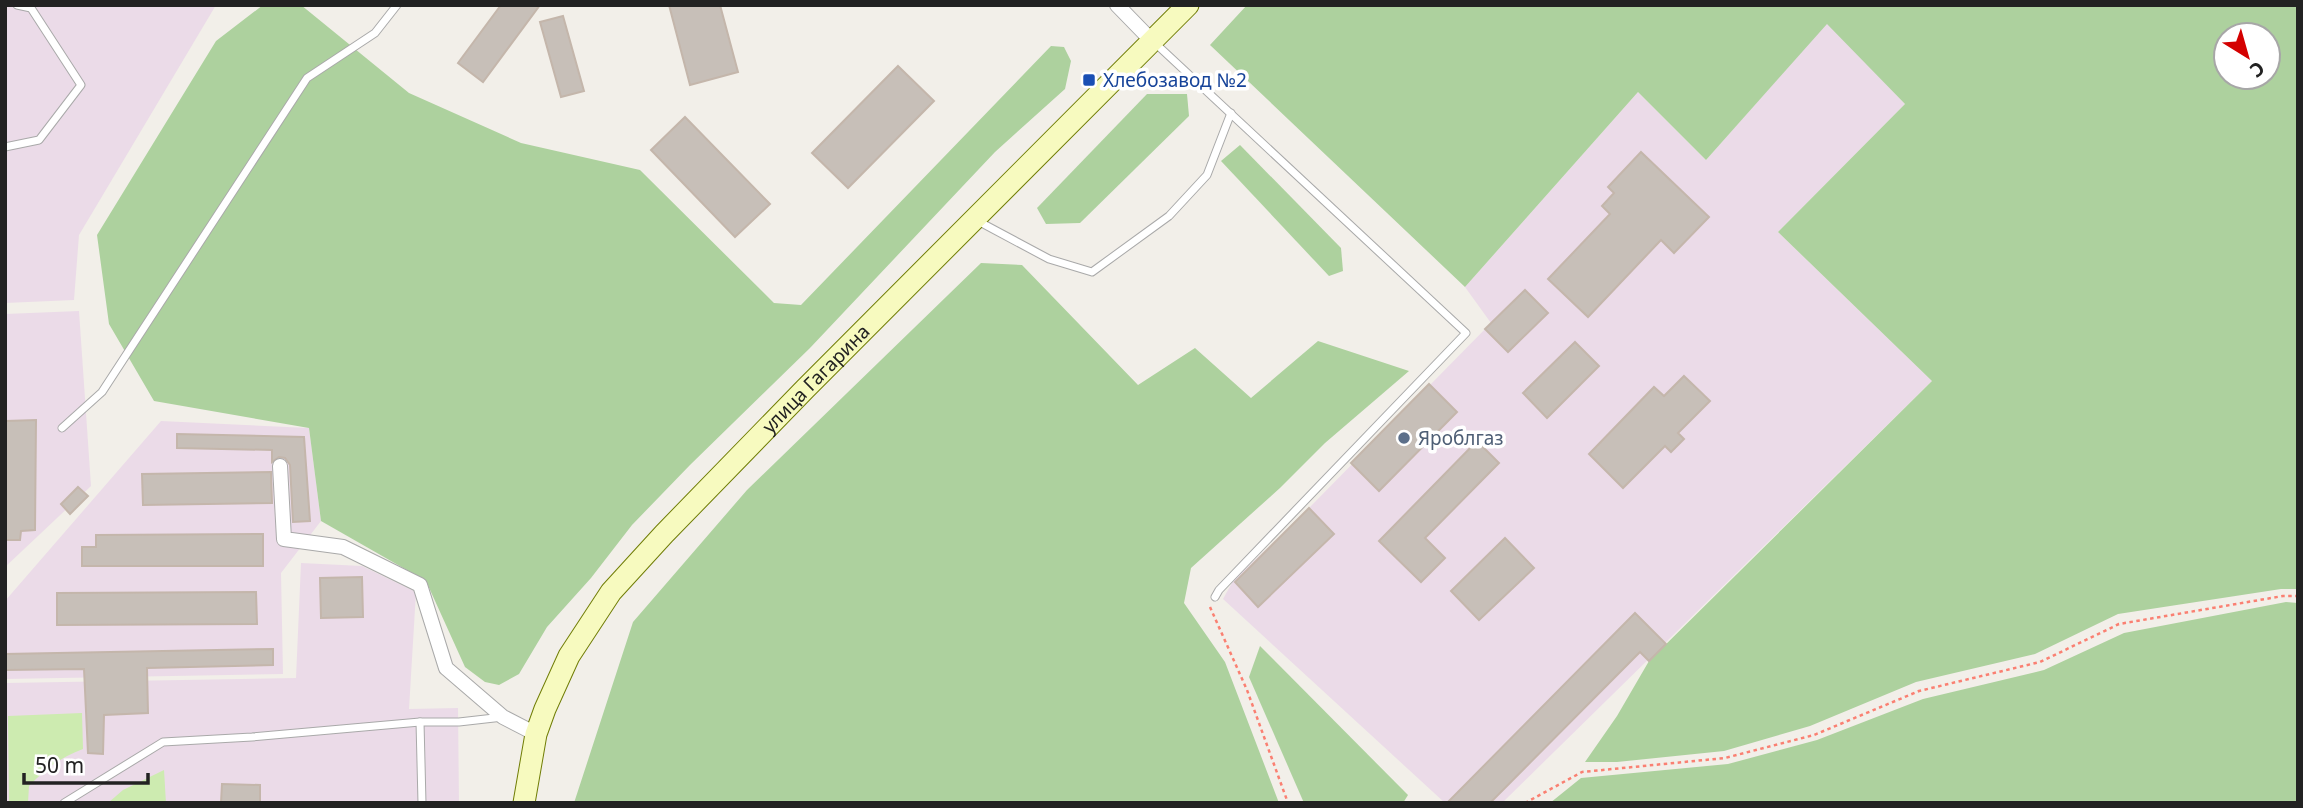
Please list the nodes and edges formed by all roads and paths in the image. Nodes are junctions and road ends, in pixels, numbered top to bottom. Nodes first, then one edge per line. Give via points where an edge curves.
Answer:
1 (17, 5) edge
2 (397, 5) edge
3 (1118, 5) edge
4 (1188, 5) edge
5 (1152, 41) junction
6 (1231, 113) junction
7 (5, 147) edge
8 (975, 219) junction
9 (62, 428) dead end
10 (280, 466) dead end
11 (2298, 596) edge
12 (1215, 597) dead end
13 (1210, 608) dead end
14 (503, 717) junction
15 (420, 722) junction
16 (536, 734) junction
17 (64, 803) edge
18 (422, 803) edge
19 (524, 803) edge
20 (1288, 803) edge
21 (1525, 803) edge

1 - 7 lane via 31,8 81,85 39,141
2 - 9 lane via 375,33 307,78 102,392
3 - 5 street
4 - 5 main road, улица Гагарина
5 - 6 lane
5 - 8 main road, улица Гагарина
6 - 8 lane via 1207,175 1169,216 1092,272 1049,259
6 - 12 lane via 1466,333
8 - 16 main road, улица Гагарина via 611,592 569,656
10 - 14 street via 284,539 343,547 420,585 446,668
11 - 21 path via 2119,624 2040,662 1919,691 1814,735 1725,758 1582,772
13 - 20 path via 1247,690
14 - 15 lane
14 - 16 street
15 - 17 lane via 163,742
15 - 18 lane
16 - 19 main road, улица Гагарина

